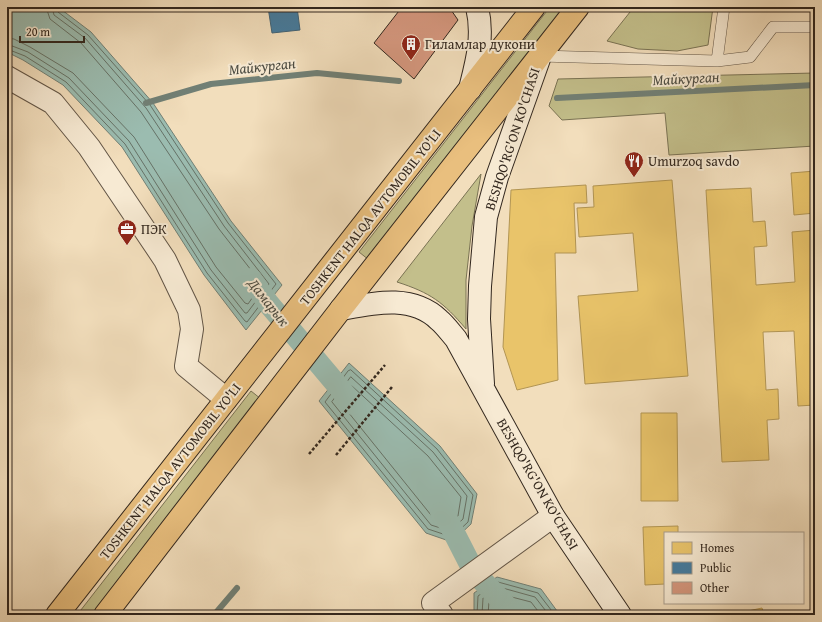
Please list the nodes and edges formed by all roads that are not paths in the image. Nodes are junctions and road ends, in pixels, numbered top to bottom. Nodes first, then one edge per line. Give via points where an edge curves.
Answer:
1 (477, 7) edge
2 (534, 7) edge
3 (578, 7) edge
4 (724, 7) edge
5 (815, 27) edge
6 (540, 56) junction
7 (716, 61) junction
8 (7, 77) edge
9 (470, 89) junction
10 (341, 309) junction
11 (484, 391) junction
12 (226, 399) junction
13 (554, 516) junction
14 (58, 615) edge
15 (105, 615) edge
16 (442, 615) edge
17 (620, 615) edge

1 - 9 main road via 481,34 480,49
2 - 9 highway, TOSHKENT HALQA AVTOMOBIL YO'LI
3 - 6 highway
4 - 7 lane
5 - 7 lane via 773,27 750,56
6 - 7 lane
6 - 10 highway
6 - 11 main road, BESHQO'RG'ON KO'CHASI via 497,177 486,217 479,319
8 - 12 main road via 53,103 89,147 124,198 165,260 190,310 192,329 186,366
9 - 12 highway, TOSHKENT HALQA AVTOMOBIL YO'LI
10 - 11 main road, BESHQO'RG'ON KO'CHASI via 381,302 400,302 420,308 439,319 456,339
10 - 15 highway
11 - 13 main road, BESHQO'RG'ON KO'CHASI
12 - 14 highway, TOSHKENT HALQA AVTOMOBIL YO'LI
13 - 16 main road via 432,603
13 - 17 main road, BESHQO'RG'ON KO'CHASI

